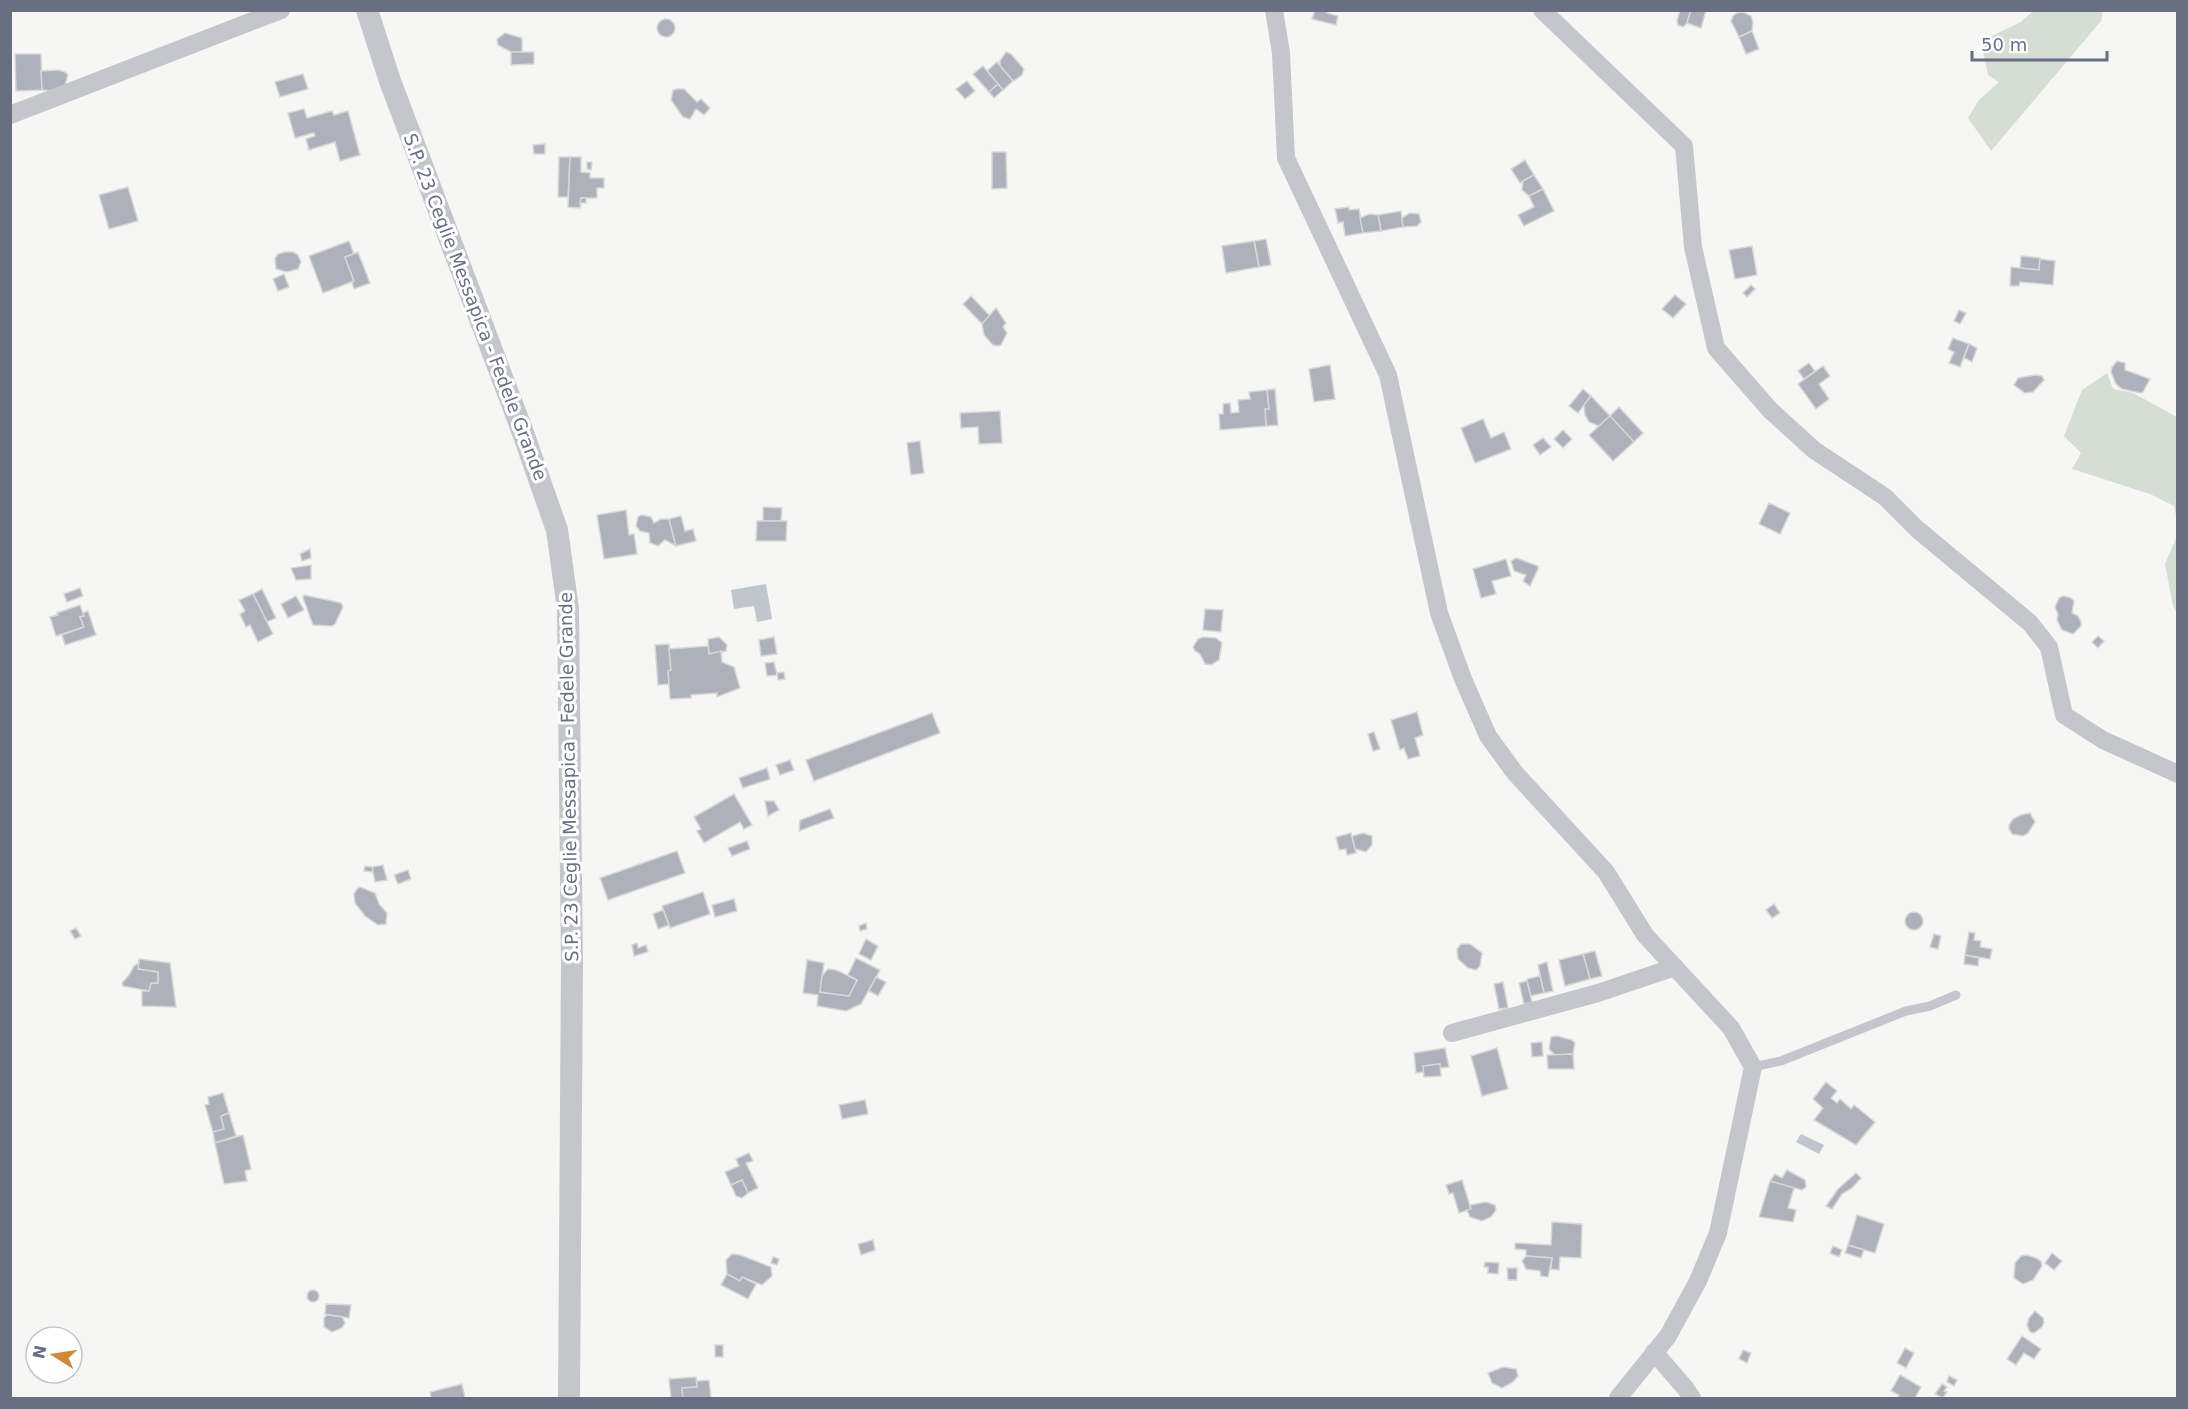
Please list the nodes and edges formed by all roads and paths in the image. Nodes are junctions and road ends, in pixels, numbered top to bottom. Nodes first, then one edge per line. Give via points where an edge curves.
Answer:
1 (281, 10) edge
2 (367, 10) edge
3 (1274, 10) edge
4 (1542, 10) edge
5 (10, 116) edge
6 (2178, 774) edge
7 (1675, 967) junction
8 (1956, 996) dead end
9 (1452, 1033) dead end
10 (1753, 1067) junction
11 (1654, 1352) junction
12 (569, 1398) edge
13 (1618, 1398) edge
14 (1692, 1398) edge

1 - 5 street
2 - 12 street, S.P. 23 Ceglie Messapica - Fedele Grande via 557,530 568,609 572,963
3 - 7 street via 1281,53 1286,158 1388,375 1439,613 1463,679 1488,736 1515,773 1606,872 1646,935
4 - 6 street via 1684,146 1693,247 1716,348 1770,410 1814,450 1885,497 1917,529 2030,623 2049,647 2064,715 2103,740
7 - 9 street via 1598,993
7 - 10 street via 1731,1028
8 - 10 lane via 1906,1011 1781,1061
10 - 11 street via 1718,1233 1698,1281 1668,1336
11 - 13 street
11 - 14 street

